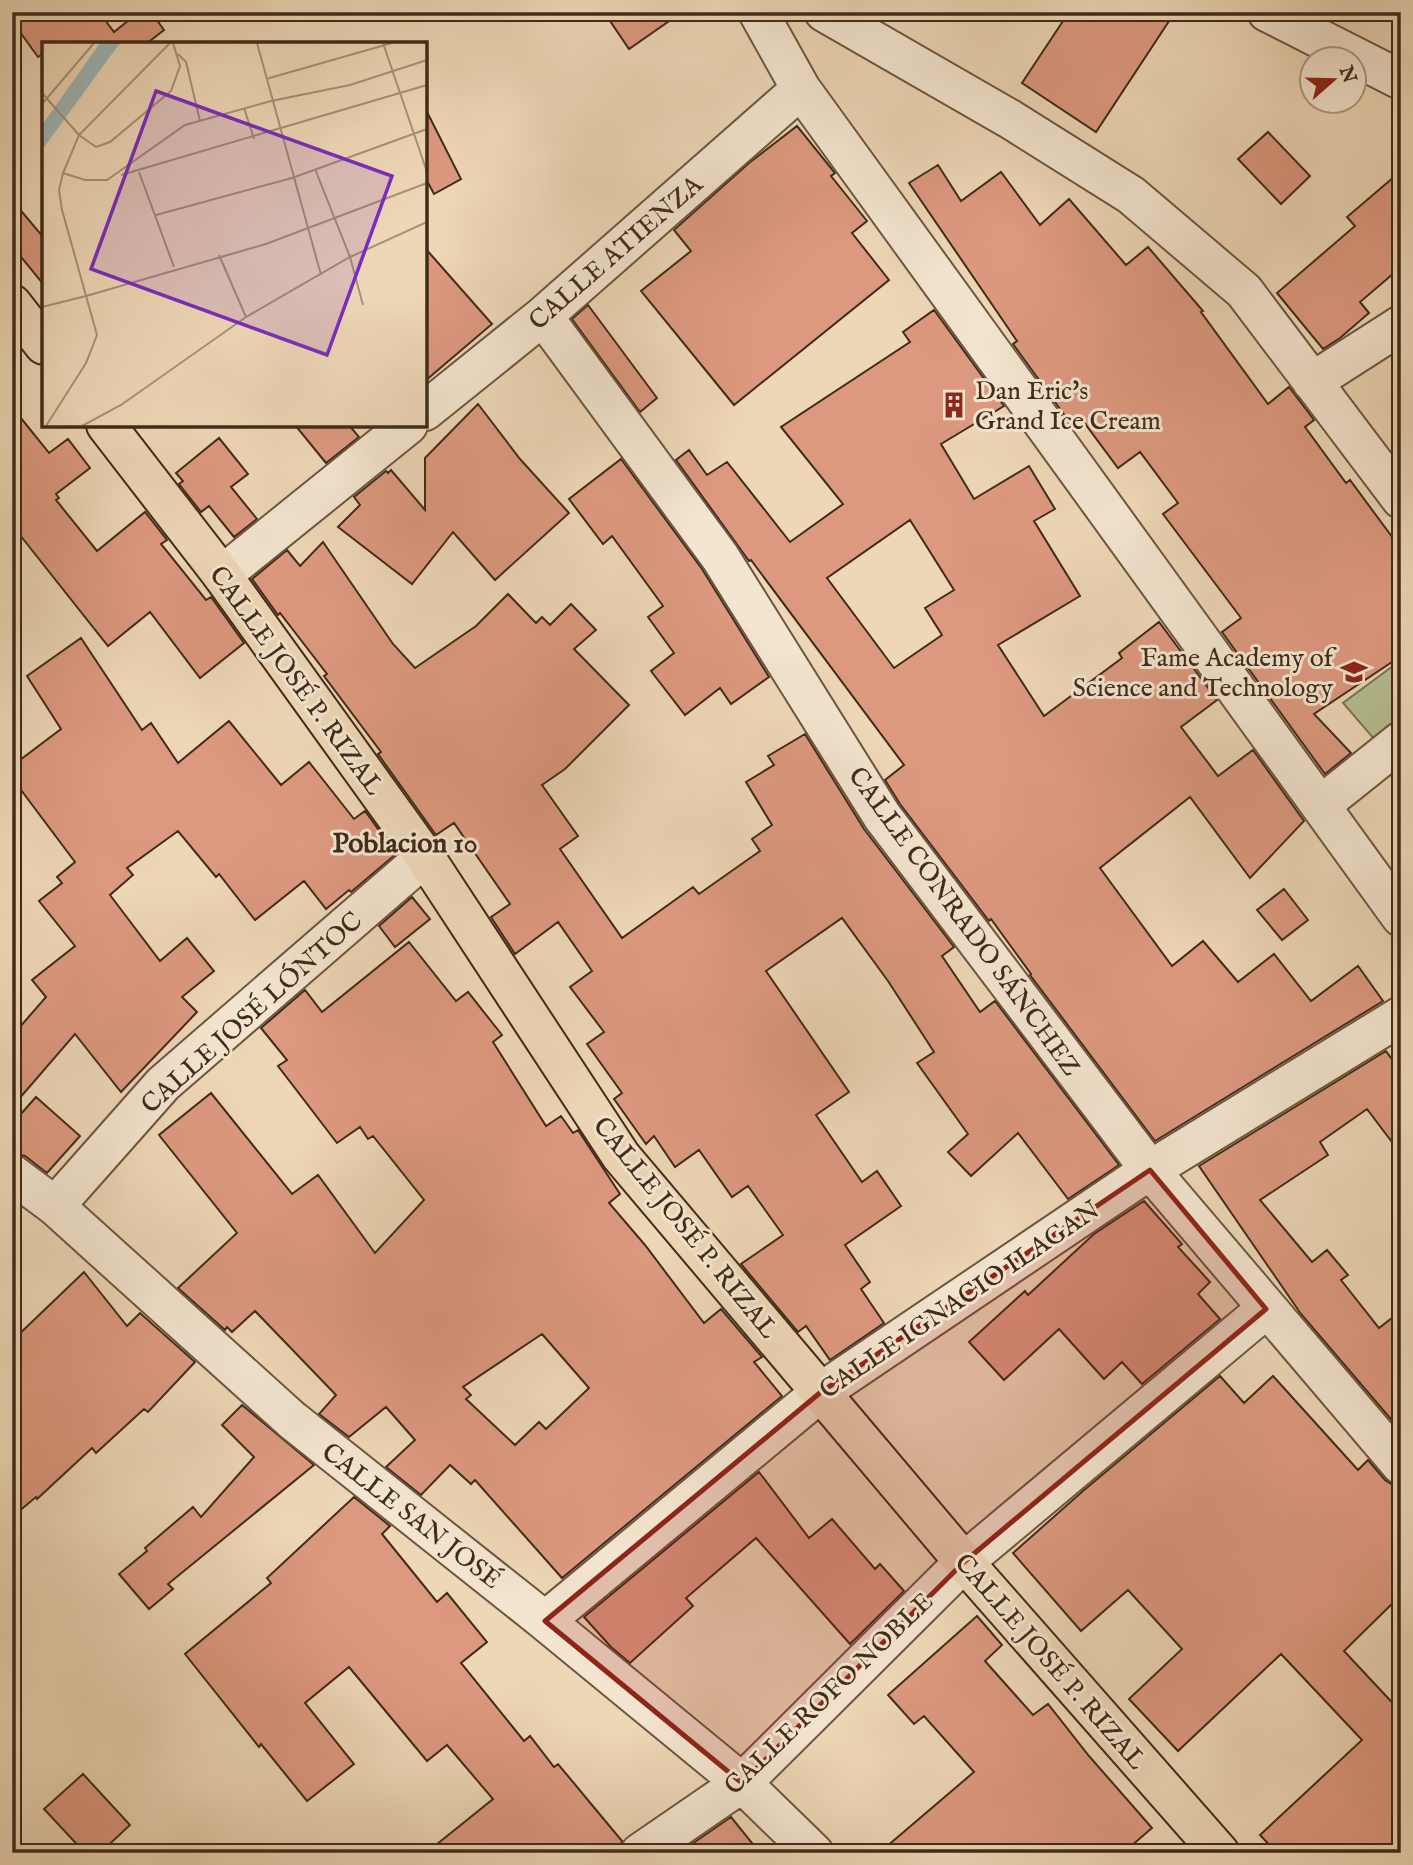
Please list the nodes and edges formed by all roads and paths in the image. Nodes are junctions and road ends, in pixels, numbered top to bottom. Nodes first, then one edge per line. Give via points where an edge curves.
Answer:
1 (758, 12) edge
2 (824, 12) edge
3 (1267, 12) edge
4 (1401, 80) edge
5 (801, 89) junction
6 (12, 304) edge
7 (543, 316) junction
8 (1401, 325) edge
9 (42, 342) edge
10 (1312, 382) junction
11 (427, 409) edge
12 (108, 427) edge
13 (406, 427) edge
14 (1401, 499) edge
15 (222, 576) junction
16 (1401, 741) edge
17 (1321, 805) junction
18 (425, 857) junction
19 (1401, 917) edge
20 (1401, 1016) edge
21 (1150, 1170) junction
22 (12, 1174) edge
23 (55, 1206) junction
24 (1266, 1309) junction
25 (821, 1392) junction
26 (1401, 1465) edge
27 (964, 1562) junction
28 (545, 1621) junction
29 (742, 1783) junction
30 (640, 1853) edge
31 (814, 1853) edge
32 (1220, 1853) edge

1 - 5 street
2 - 10 street via 1131,195 1244,291
3 - 4 street
5 - 7 street, CALLE ATIENZA
5 - 17 street
6 - 9 main road
7 - 11 street, CALLE ATIENZA
7 - 21 street, CALLE CONRADO SÁNCHEZ via 720,557 882,816
8 - 10 street
10 - 14 street
12 - 15 main road, CALLE JOSÉ P. RIZAL
13 - 15 street
15 - 18 main road, CALLE JOSÉ P. RIZAL
16 - 17 street
17 - 19 street
18 - 23 street, CALLE JOSÉ LÓNTOC via 163,1084
18 - 25 main road, CALLE JOSÉ P. RIZAL via 621,1156
20 - 21 street, CALLE IGNACIO ILAGAN
21 - 24 street, CALLE CONRADO SÁNCHEZ
21 - 25 street, CALLE IGNACIO ILAGAN
22 - 23 street, CALLE SAN JOSÉ
23 - 28 street, CALLE SAN JOSÉ via 292,1420
24 - 26 street, CALLE CONRADO SÁNCHEZ
24 - 27 street, CALLE ROFO NOBLE
25 - 27 main road, CALLE JOSÉ P. RIZAL
25 - 28 street, CALLE IGNACIO ILAGAN
27 - 29 street, CALLE ROFO NOBLE
27 - 32 main road, CALLE JOSÉ P. RIZAL
28 - 29 street, CALLE SAN JOSÉ
29 - 30 street, CALLE ROFO NOBLE
29 - 31 street, CALLE SAN JOSÉ

